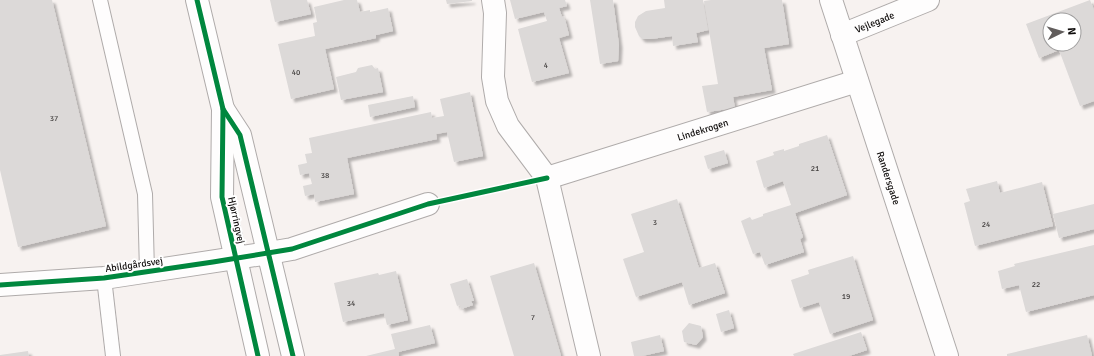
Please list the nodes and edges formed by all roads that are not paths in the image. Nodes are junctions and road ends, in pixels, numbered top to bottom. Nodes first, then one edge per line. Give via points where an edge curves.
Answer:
1 (100, 0) edge
2 (197, 0) edge
3 (493, 0) edge
4 (831, 0) edge
5 (928, 0) edge
6 (842, 35) junction
7 (858, 81) junction
8 (223, 108) junction
9 (547, 178) junction
10 (428, 204) dead end
11 (269, 254) junction
12 (236, 258) junction
13 (147, 272) junction
14 (104, 278) junction
15 (0, 285) edge
16 (113, 356) edge
17 (258, 356) edge
18 (293, 356) edge
19 (589, 356) edge
20 (947, 356) edge

1 - 13 lane via 145,194
2 - 8 street, Hjørringvej
3 - 9 street via 493,77 497,101 508,126
4 - 6 street, Randersgade
5 - 6 street, Vejlegade
6 - 7 street, Randersgade
7 - 9 street, Lindekrogen
7 - 20 street, Randersgade
8 - 11 street, Hjørringvej via 240,135
8 - 12 street, Hjørringvej via 222,197
9 - 19 street
10 - 11 street via 292,249
11 - 12 street, Abildgårdsvej
11 - 18 street, Hjørringvej
12 - 13 street, Abildgårdsvej
12 - 17 street, Hjørringvej
13 - 14 street, Abildgårdsvej
14 - 15 street, Abildgårdsvej
14 - 16 lane

